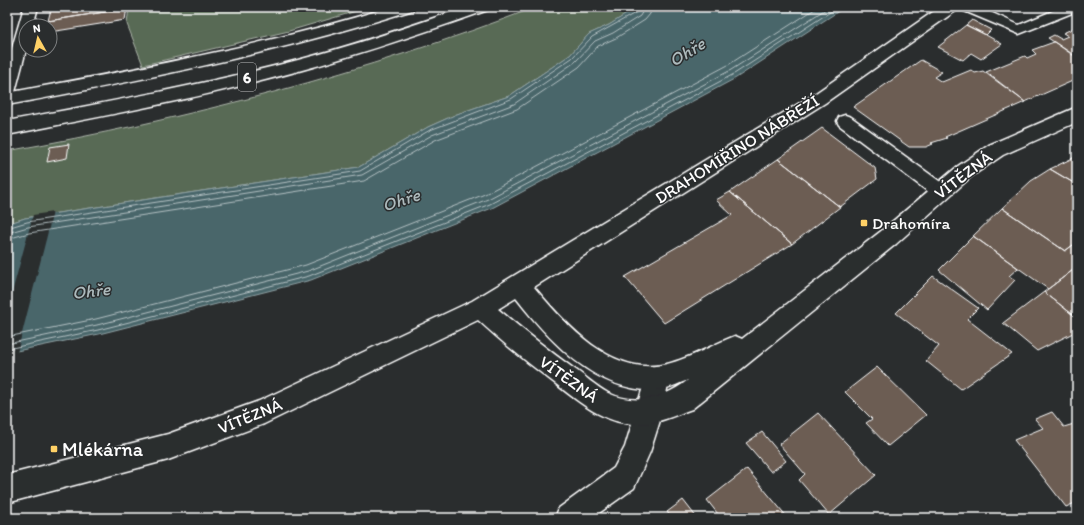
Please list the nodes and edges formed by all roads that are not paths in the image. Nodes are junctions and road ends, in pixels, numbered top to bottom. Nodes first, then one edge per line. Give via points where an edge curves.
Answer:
1 (31, 7) edge
2 (407, 7) edge
3 (482, 7) edge
4 (951, 7) edge
5 (967, 7) edge
6 (1074, 7) edge
7 (7, 92) edge
8 (7, 99) edge
9 (1077, 114) edge
10 (845, 121) dead end
11 (7, 128) edge
12 (940, 191) junction
13 (518, 284) junction
14 (480, 308) junction
15 (768, 331) junction
16 (657, 378) junction
17 (650, 412) junction
18 (7, 489) edge
19 (569, 518) edge

1 - 7 lane
2 - 8 main road, 6 via 288,42 157,71
3 - 11 main road, 6 via 299,65 165,97
4 - 13 main road, DRAHOMÍŘINO NÁBŘEŽÍ via 819,98
5 - 6 lane via 1019,30
9 - 12 main road, VÍTĚZNÁ via 996,150
10 - 12 lane
12 - 15 main road, VÍTĚZNÁ via 888,238
13 - 14 main road, VÍTĚZNÁ
13 - 16 main road, VÍTĚZNÁ via 553,325 575,345 606,367 632,378
14 - 17 main road, VÍTĚZNÁ via 520,343 594,400 625,411
14 - 18 main road, VÍTĚZNÁ via 264,412 168,447
15 - 16 main road, VÍTĚZNÁ via 693,367
15 - 17 main road, VÍTĚZNÁ via 683,400
16 - 17 main road
17 - 19 main road via 637,452 624,478

